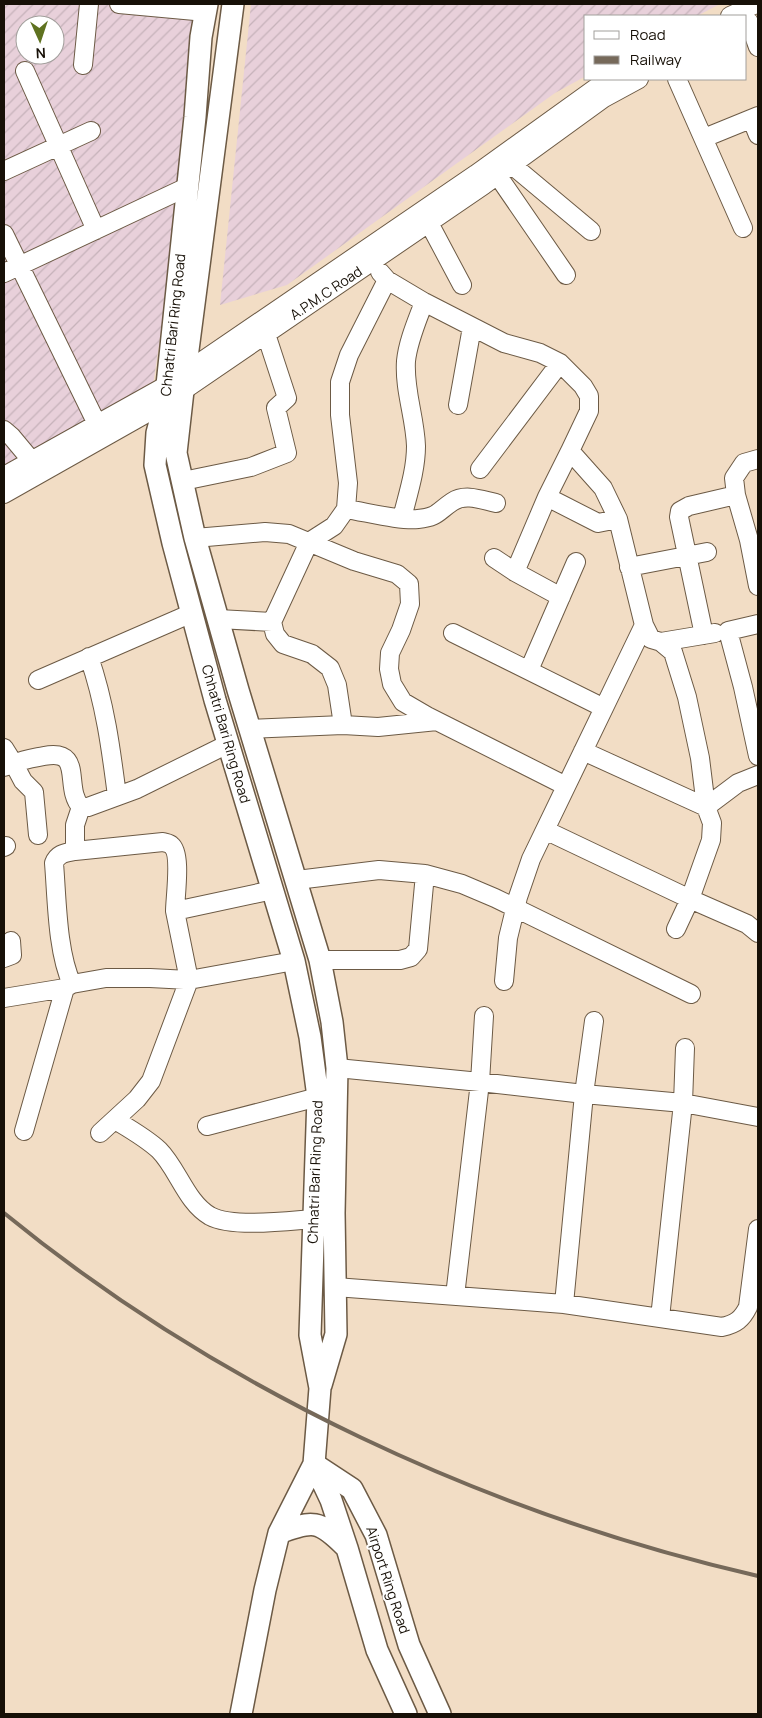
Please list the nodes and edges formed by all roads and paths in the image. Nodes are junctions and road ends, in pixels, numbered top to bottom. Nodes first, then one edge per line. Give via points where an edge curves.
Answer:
1 (89, 4) edge
2 (119, 4) edge
3 (233, 4) edge
4 (756, 4) edge
5 (206, 8) edge
6 (732, 15) edge
7 (751, 21) edge
8 (758, 47) edge
9 (83, 65) dead end
10 (25, 71) dead end
11 (609, 80) edge
12 (637, 80) edge
13 (677, 80) edge
14 (756, 124) edge
15 (91, 131) dead end
16 (704, 138) junction
17 (58, 145) junction
18 (512, 165) junction
19 (4, 171) edge
20 (498, 176) junction
21 (187, 187) junction
22 (429, 223) junction
23 (744, 228) dead end
24 (96, 230) junction
25 (591, 231) dead end
26 (4, 234) edge
27 (372, 262) junction
28 (12, 270) edge
29 (566, 275) dead end
30 (387, 280) junction
31 (462, 285) dead end
32 (424, 302) junction
33 (472, 327) junction
34 (266, 334) junction
35 (560, 362) junction
36 (175, 388) junction
37 (458, 405) dead end
38 (97, 424) junction
39 (4, 430) edge
40 (570, 451) junction
41 (758, 458) edge
42 (31, 460) junction
43 (480, 469) dead end
44 (4, 476) edge
45 (183, 481) junction
46 (4, 494) edge
47 (736, 496) junction
48 (547, 497) junction
49 (496, 503) dead end
50 (346, 509) junction
51 (402, 518) junction
52 (618, 519) junction
53 (194, 538) junction
54 (308, 542) junction
55 (706, 552) dead end
56 (686, 556) junction
57 (494, 558) dead end
58 (576, 562) dead end
59 (630, 567) junction
60 (515, 572) junction
61 (758, 586) edge
62 (561, 597) junction
63 (192, 613) junction
64 (218, 619) junction
65 (272, 622) junction
66 (758, 624) edge
67 (644, 625) junction
68 (728, 631) junction
69 (453, 633) dead end
70 (704, 635) junction
71 (661, 642) junction
72 (90, 658) junction
73 (529, 670) junction
74 (38, 680) dead end
75 (604, 708) junction
76 (437, 721) junction
77 (343, 725) junction
78 (250, 730) junction
79 (228, 744) junction
80 (4, 748) edge
81 (583, 751) junction
82 (758, 756) edge
83 (9, 766) edge
84 (758, 775) edge
85 (566, 786) junction
86 (117, 796) junction
87 (81, 807) junction
88 (706, 807) junction
89 (545, 830) junction
90 (38, 834) dead end
91 (75, 851) junction
92 (425, 874) junction
93 (297, 880) junction
94 (273, 890) junction
95 (690, 899) junction
96 (516, 909) junction
97 (175, 911) junction
98 (676, 929) dead end
99 (758, 933) edge
100 (11, 941) dead end
101 (4, 958) edge
102 (320, 960) junction
103 (294, 961) junction
104 (189, 980) junction
105 (504, 981) dead end
106 (68, 986) junction
107 (691, 994) dead end
108 (4, 998) edge
109 (484, 1016) dead end
110 (594, 1021) dead end
111 (684, 1048) dead end
112 (337, 1068) junction
113 (480, 1082) junction
114 (584, 1094) junction
115 (318, 1096) junction
116 (683, 1102) junction
117 (758, 1117) edge
118 (115, 1120) junction
119 (207, 1126) dead end
120 (24, 1131) dead end
121 (100, 1133) dead end
122 (313, 1220) junction
123 (758, 1229) edge
124 (335, 1287) junction
125 (455, 1296) junction
126 (564, 1304) junction
127 (660, 1318) junction
128 (320, 1388) junction
129 (314, 1464) junction
130 (279, 1533) junction
131 (347, 1548) junction
132 (241, 1714) edge
133 (406, 1714) edge
134 (440, 1714) edge

1 - 9 street
2 - 5 street
3 - 36 main road
4 - 6 street
5 - 21 main road, Chhatri Bari Ring Road
7 - 8 street
10 - 17 street
11 - 36 street, A.P.M.C Road
12 - 18 street, A.P.M.C Road via 604,98
13 - 16 street
14 - 16 street
15 - 17 street
16 - 23 street
17 - 19 street
17 - 24 street
18 - 20 street, A.P.M.C Road
18 - 25 street
20 - 22 street, A.P.M.C Road
20 - 29 street
21 - 24 street
21 - 36 main road, Chhatri Bari Ring Road
22 - 27 street, A.P.M.C Road
22 - 31 street
24 - 28 street
26 - 28 street
27 - 30 street
27 - 34 street, A.P.M.C Road
28 - 38 street
30 - 32 street
30 - 50 street via 349,355 340,382 340,415 348,483
32 - 33 street
32 - 51 street via 406,362 416,447
33 - 35 street via 504,343
33 - 37 street
34 - 36 street, A.P.M.C Road
34 - 45 street via 287,398 276,408 286,453 251,467
35 - 40 street via 589,396 589,411
35 - 43 street
36 - 38 street, A.P.M.C Road
36 - 45 main road via 176,453
36 - 46 street, A.P.M.C Road
36 - 63 main road, Chhatri Bari Ring Road via 157,433 156,465
38 - 42 street, A.P.M.C Road
39 - 42 street
40 - 48 street
40 - 52 street via 603,488
41 - 47 street via 744,462 734,478
42 - 44 street, A.P.M.C Road
45 - 53 main road
47 - 56 street via 688,506 680,511 679,523
47 - 61 street
48 - 52 street via 598,523
48 - 60 street
49 - 51 street via 461,498 434,516
50 - 51 street
50 - 54 street via 334,526
52 - 59 street
53 - 54 street via 266,532 289,534
53 - 64 main road
54 - 65 street
54 - 76 street via 398,574 409,584 410,604 390,653 392,684 403,702
55 - 56 street
56 - 59 street
56 - 70 street
57 - 60 street
58 - 62 street
59 - 67 street
60 - 62 street
62 - 73 street
63 - 72 street
63 - 79 main road, Chhatri Bari Ring Road
64 - 65 street
64 - 78 main road
65 - 77 street via 282,644 312,654 330,668 337,685
66 - 68 street
67 - 71 street via 652,639
67 - 75 street
68 - 70 street
68 - 82 street
69 - 73 street
70 - 71 street
71 - 88 street via 673,652 687,697
72 - 74 street
72 - 86 street via 106,719
73 - 75 street
75 - 81 street
76 - 77 street via 378,727
76 - 85 street
77 - 78 street
78 - 93 main road
79 - 86 street
79 - 94 main road, Chhatri Bari Ring Road
80 - 83 street
81 - 85 street
81 - 88 street
83 - 87 street via 55,754 64,756 70,763 76,802
83 - 90 street via 34,792
84 - 88 street via 738,783
85 - 89 street
86 - 87 street
87 - 91 street via 75,825
88 - 95 street via 712,823 711,840
89 - 95 street
89 - 96 street via 525,875
91 - 97 street via 163,842 170,844 178,870
91 - 106 street via 60,854 54,863
92 - 93 street via 379,870
92 - 96 street via 462,884
92 - 102 street via 418,949 411,957 400,960
93 - 102 main road
94 - 97 street
94 - 103 main road, Chhatri Bari Ring Road
95 - 98 street
95 - 99 street via 748,924
96 - 105 street via 508,938
96 - 107 street
97 - 104 street
100 - 101 street via 12,956
102 - 112 main road
103 - 104 street
103 - 115 main road, Chhatri Bari Ring Road
104 - 106 street via 106,978
104 - 118 street via 151,1081
106 - 108 street
106 - 120 street
109 - 113 street
110 - 114 street
111 - 116 street
112 - 113 street
112 - 124 main road
113 - 114 street
113 - 125 street
114 - 116 street
114 - 126 street
115 - 119 street
115 - 122 main road, Chhatri Bari Ring Road
116 - 117 street
116 - 127 street
118 - 121 street
118 - 122 street via 159,1150 198,1207 212,1217 249,1222
122 - 128 main road, Chhatri Bari Ring Road via 310,1335
123 - 127 street via 748,1306 742,1318 722,1327
124 - 125 street
124 - 128 main road via 336,1334
125 - 126 street
126 - 127 street
128 - 129 main road, Chhatri Bari Ring Road
129 - 130 main road
129 - 131 main road, Airport Ring Road via 331,1500
129 - 134 main road, Airport Ring Road via 352,1489 376,1535 409,1645
130 - 131 main road, Airport Ring Road via 299,1525 320,1525
130 - 132 main road
131 - 133 main road, Airport Ring Road via 377,1650

